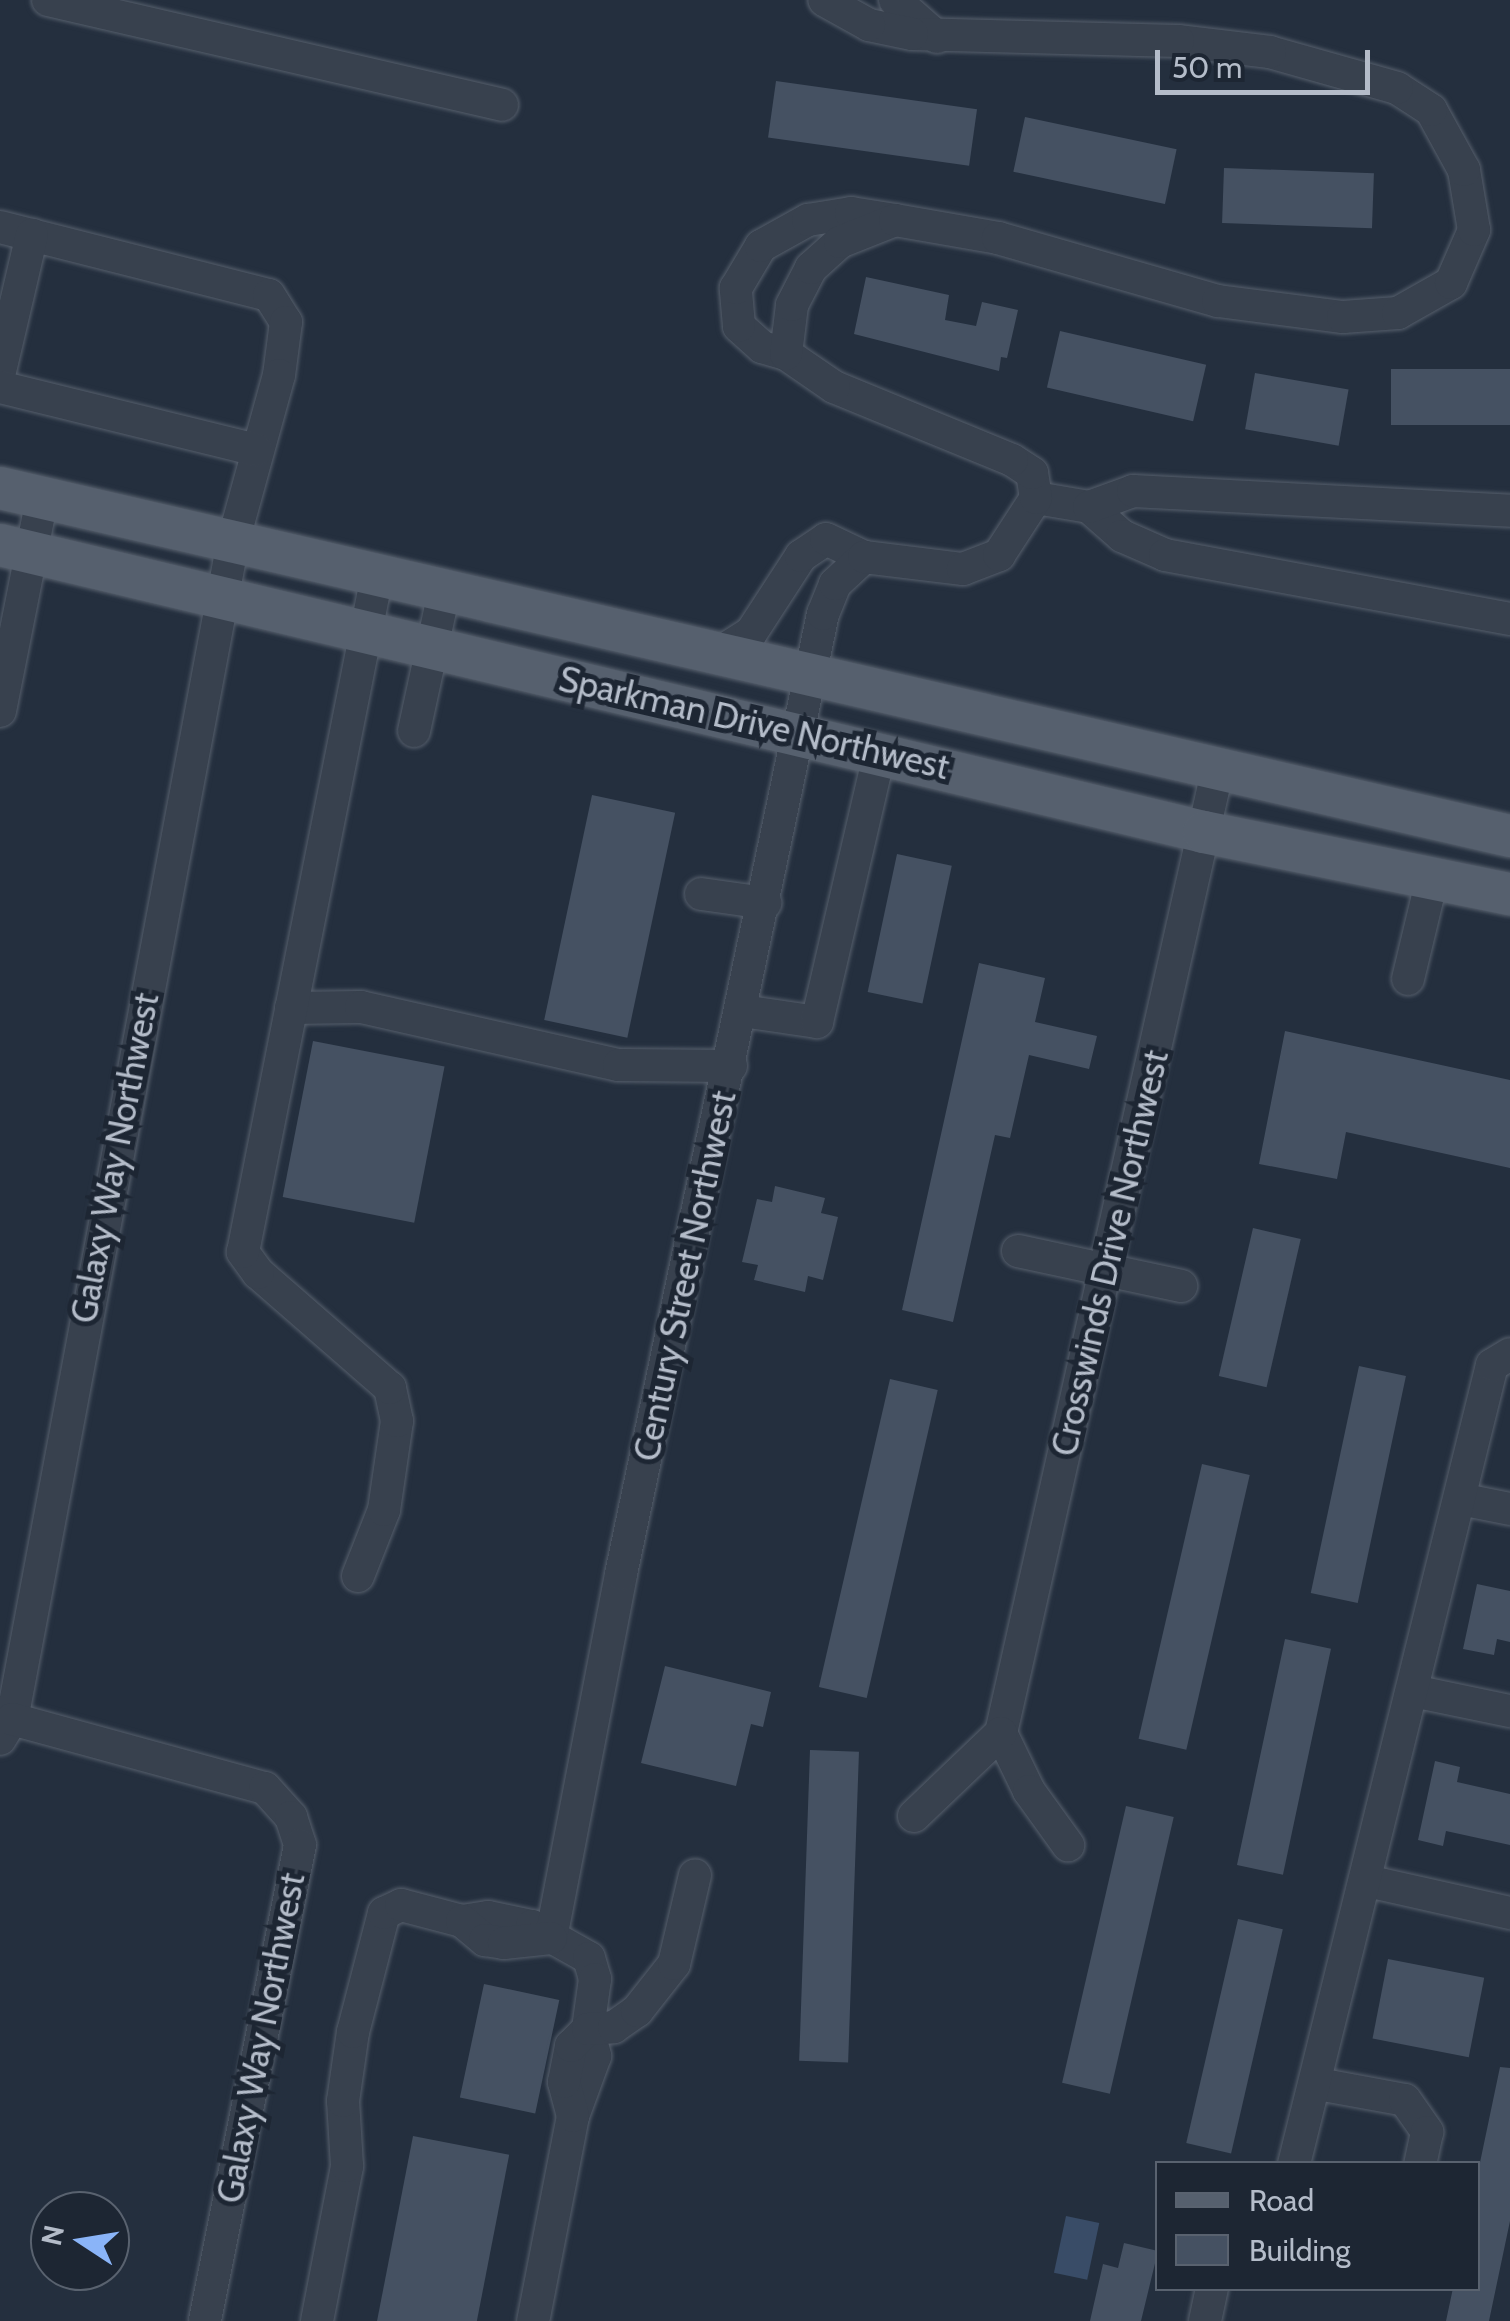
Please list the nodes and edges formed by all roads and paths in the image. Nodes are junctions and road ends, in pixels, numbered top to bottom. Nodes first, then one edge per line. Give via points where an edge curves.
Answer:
1 (48, 0) edge
2 (824, 0) edge
3 (895, 0) edge
4 (937, 37) junction
5 (502, 105) dead end
6 (895, 220) junction
7 (16, 232) edge
8 (786, 354) junction
9 (0, 371) edge
10 (0, 388) edge
11 (256, 450) junction
12 (0, 488) edge
13 (42, 498) junction
14 (1036, 498) junction
15 (1089, 507) junction
16 (1510, 510) edge
17 (232, 542) junction
18 (16, 549) edge
19 (864, 557) junction
20 (377, 576) junction
21 (444, 592) junction
22 (222, 598) junction
23 (1510, 619) edge
24 (366, 632) junction
25 (433, 647) junction
26 (716, 656) junction
27 (811, 678) junction
28 (0, 711) edge
29 (414, 732) dead end
30 (800, 733) junction
31 (880, 752) junction
32 (1217, 772) junction
33 (1204, 832) junction
34 (1510, 836) edge
35 (1432, 879) junction
36 (701, 894) dead end
37 (1510, 894) edge
38 (765, 903) junction
39 (1408, 979) dead end
40 (291, 1008) junction
41 (742, 1011) junction
42 (731, 1066) junction
43 (1018, 1252) dead end
44 (1106, 1270) junction
45 (1180, 1286) dead end
46 (1510, 1354) edge
47 (1460, 1499) junction
48 (1510, 1508) edge
49 (358, 1576) dead end
50 (1413, 1690) junction
51 (1510, 1712) edge
52 (6, 1729) edge
53 (1001, 1733) junction
54 (914, 1816) dead end
55 (1068, 1845) dead end
56 (696, 1875) dead end
57 (1367, 1881) junction
58 (1510, 1913) edge
59 (551, 1938) junction
60 (588, 2028) junction
61 (1318, 2084) junction
62 (1295, 2161) edge
63 (1421, 2161) edge
64 (1211, 2291) edge
65 (205, 2321) edge
66 (316, 2321) edge
67 (533, 2321) edge
68 (1205, 2321) edge

1 - 5 street
2 - 4 street via 869,24
3 - 4 street
4 - 6 street via 1178,41 1270,52 1397,88 1430,110 1464,170 1474,230 1451,283 1398,313 1342,318 1232,304 998,238
6 - 8 street via 840,242 811,268 792,305
6 - 8 street via 850,213 808,220 761,246 736,288 739,326 762,347
7 - 9 street
7 - 11 street, Galaxy Way Northwest via 268,295 286,322 279,375
8 - 14 street via 834,387 1012,460 1032,474
10 - 11 street
11 - 17 street, Galaxy Way Northwest
12 - 13 main road, Sparkman Drive Northwest
13 - 17 main road, Sparkman Drive Northwest
13 - 18 street
14 - 15 street
14 - 19 street via 1000,555 963,569
15 - 16 street via 1134,491
15 - 23 street via 1122,536 1165,555
17 - 20 main road, Sparkman Drive Northwest
17 - 22 street, Galaxy Way Northwest
18 - 22 main road, Sparkman Drive Northwest
18 - 28 street
19 - 26 street via 826,539 802,556 751,633
19 - 27 street, Century Street Northwest via 834,584
20 - 21 main road, Sparkman Drive Northwest
20 - 24 street
21 - 25 street
21 - 26 main road, Sparkman Drive Northwest
22 - 24 main road, Sparkman Drive Northwest
22 - 52 street, Galaxy Way Northwest
24 - 25 main road, Sparkman Drive Northwest
24 - 40 street
25 - 29 street
25 - 30 main road, Sparkman Drive Northwest
26 - 27 main road, Sparkman Drive Northwest
27 - 30 street, Century Street Northwest
27 - 32 main road, Sparkman Drive Northwest
30 - 31 main road, Sparkman Drive Northwest
30 - 38 street, Century Street Northwest
31 - 33 main road, Sparkman Drive Northwest
31 - 41 street via 816,1022
32 - 33 street, Crosswinds Drive Northwest
32 - 34 main road, Sparkman Drive Northwest
33 - 35 main road, Sparkman Drive Northwest
33 - 44 street, Crosswinds Drive Northwest
35 - 37 main road, Sparkman Drive Northwest
35 - 39 street
36 - 38 street
38 - 41 street, Century Street Northwest
40 - 42 street via 361,1007 619,1066
40 - 49 street via 243,1252 390,1388 397,1421 384,1510
41 - 42 street, Century Street Northwest
42 - 59 street, Century Street Northwest
43 - 44 street
44 - 45 street
44 - 53 street, Crosswinds Drive Northwest
46 - 47 street via 1492,1365
47 - 48 street
47 - 50 street
50 - 51 street
50 - 57 street
52 - 65 street, Galaxy Way Northwest via 266,1788 292,1818 300,1844
53 - 54 street
53 - 55 street
56 - 60 street via 674,1964 637,2011 614,2026
57 - 58 street
57 - 61 street
59 - 60 street via 589,1958 595,1979
59 - 66 street via 504,1943 486,1940 462,1921 401,1905 384,1913 353,2032 343,2102 347,2166
60 - 67 street via 595,2056 573,2116
61 - 62 street
61 - 63 street via 1405,2100 1427,2132
64 - 68 street

